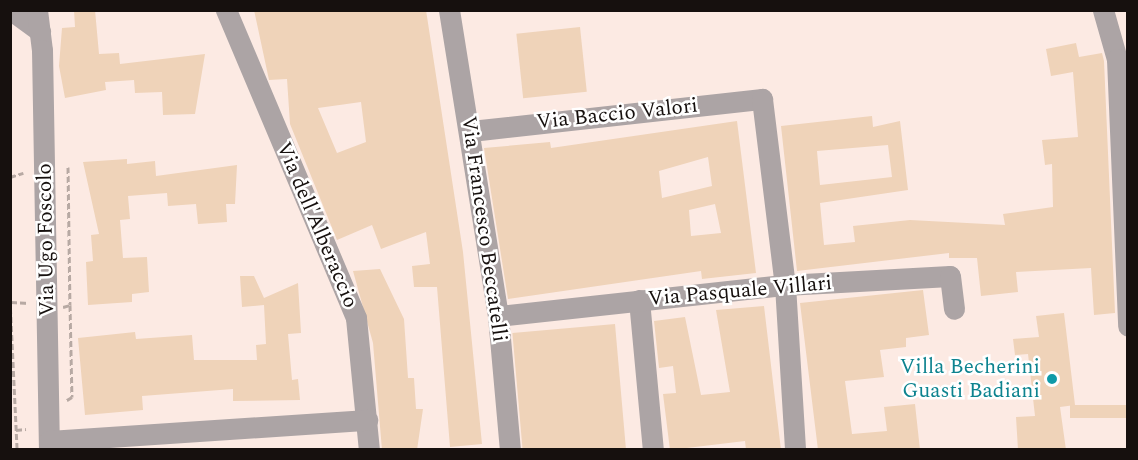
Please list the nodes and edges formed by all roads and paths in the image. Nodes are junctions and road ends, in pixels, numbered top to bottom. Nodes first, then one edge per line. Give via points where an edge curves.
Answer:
1 (11, 10) edge
2 (37, 10) edge
3 (226, 10) edge
4 (449, 10) edge
5 (1103, 10) edge
6 (40, 32) junction
7 (471, 131) junction
8 (68, 167) dead end
9 (23, 173) dead end
10 (10, 177) edge
11 (785, 285) junction
12 (639, 300) junction
13 (11, 301) edge
14 (25, 302) dead end
15 (70, 305) dead end
16 (954, 309) dead end
17 (498, 316) junction
18 (1127, 323) edge
19 (367, 420) junction
20 (27, 429) dead end
21 (16, 430) junction
22 (49, 446) edge
23 (17, 450) edge
24 (369, 450) edge
25 (510, 450) edge
26 (654, 450) edge
27 (795, 450) edge

1 - 6 street
2 - 6 street, Via Ugo Foscolo
3 - 19 street, Via dell'Alberaccio via 351,303 360,338
4 - 7 street, Via Francesco Beccatelli
5 - 18 street via 1117,59
6 - 22 street, Via Ugo Foscolo
7 - 11 street, Via Baccio Valori via 762,99
7 - 17 street, Via Francesco Beccatelli
8 - 15 path
9 - 10 path
11 - 12 street, Via Pasquale Villari
11 - 16 street, Via Pasquale Villari via 950,276
11 - 27 street
12 - 17 street, Via Pasquale Villari
12 - 26 street
13 - 14 path
13 - 21 path
17 - 25 street, Via Francesco Beccatelli
19 - 22 street
19 - 24 street, Via dell'Alberaccio
20 - 21 path
21 - 23 path

